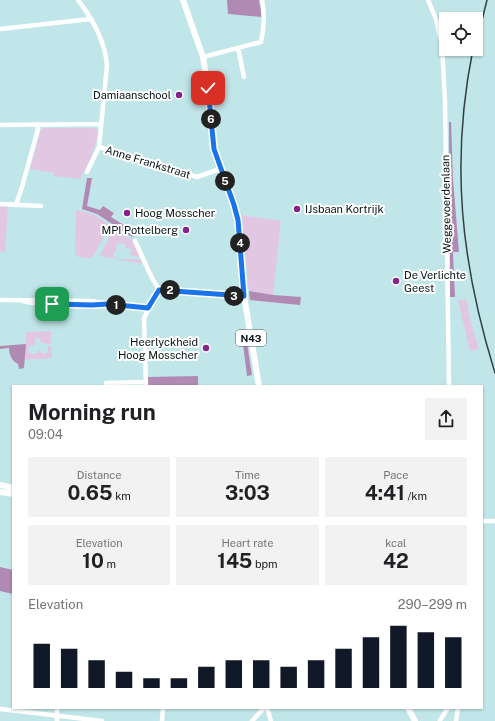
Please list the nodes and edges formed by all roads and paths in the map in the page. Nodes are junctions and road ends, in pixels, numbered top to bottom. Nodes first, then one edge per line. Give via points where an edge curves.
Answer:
1 (78, 0) edge
2 (183, 0) edge
3 (262, 0) edge
4 (428, 0) edge
5 (91, 19) junction
6 (0, 29) edge
7 (238, 48) junction
8 (203, 57) junction
9 (244, 77) dead end
10 (0, 124) edge
11 (38, 124) junction
12 (101, 124) junction
13 (99, 147) junction
14 (220, 169) junction
15 (87, 172) dead end
16 (0, 204) edge
17 (16, 205) junction
18 (40, 206) dead end
19 (135, 241) dead end
20 (159, 290) junction
21 (244, 296) junction
22 (0, 300) edge
23 (148, 308) junction
24 (106, 383) dead end
25 (146, 384) edge
26 (259, 385) edge
27 (449, 385) edge
28 (0, 485) edge
29 (12, 488) edge
30 (0, 492) edge
31 (12, 494) edge
32 (483, 521) edge
33 (495, 521) edge
34 (0, 709) edge
35 (58, 709) edge
36 (163, 709) edge
37 (263, 709) edge
38 (267, 709) edge
39 (409, 709) edge
40 (447, 709) edge
41 (458, 709) edge
42 (57, 715) junction
43 (440, 720) dead end
44 (57, 721) edge
45 (102, 721) edge
46 (162, 721) edge
47 (252, 721) edge
48 (271, 721) edge
49 (416, 721) edge
50 (456, 721) edge

1 - 5 street
2 - 8 main road, N43
3 - 7 street via 264,32 261,42
4 - 27 street, Weggevoerdenlaan via 436,19 442,46
5 - 6 street
5 - 12 street via 104,50 107,65
7 - 8 street
7 - 9 street
8 - 14 main road, N43 via 214,149
10 - 11 street
11 - 12 street
11 - 17 street
12 - 13 street
13 - 14 street, Anne Frankstraat via 197,177
13 - 15 street
14 - 21 main road, N43 via 238,220
16 - 17 street
17 - 18 street
19 - 20 street
20 - 21 street
20 - 23 street
21 - 26 main road, N43
22 - 23 street via 32,304 108,304
23 - 25 street via 144,318
24 - 25 street
28 - 29 main road
30 - 31 main road
32 - 33 street
34 - 42 street
35 - 42 street
36 - 46 street
37 - 47 street
38 - 48 street
39 - 49 main road
40 - 43 street
41 - 50 street
42 - 44 street
42 - 45 street

